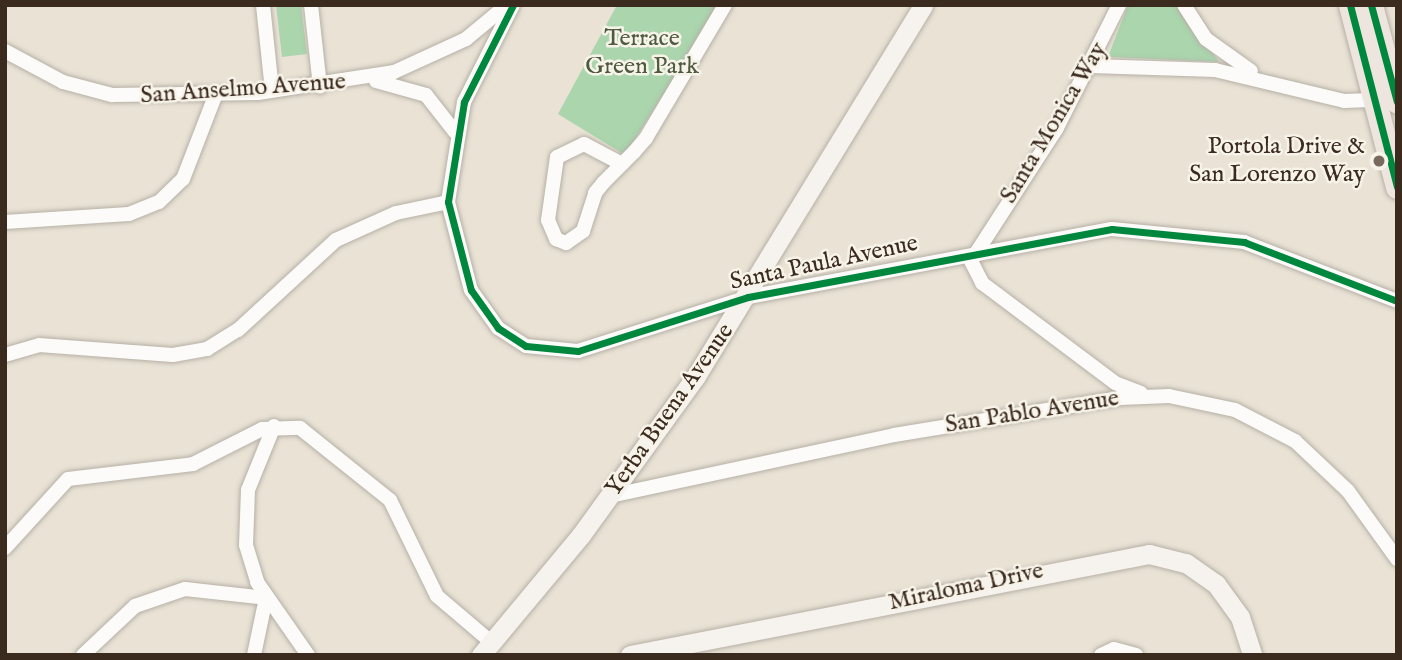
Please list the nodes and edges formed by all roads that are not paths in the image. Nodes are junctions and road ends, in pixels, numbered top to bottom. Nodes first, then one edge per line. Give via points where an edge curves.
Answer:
1 (263, 5) edge
2 (311, 5) edge
3 (507, 5) edge
4 (513, 5) edge
5 (725, 5) edge
6 (923, 5) edge
7 (1119, 5) edge
8 (1184, 5) edge
9 (1350, 5) edge
10 (1371, 5) edge
11 (5, 51) edge
12 (1091, 66) junction
13 (365, 80) junction
14 (1271, 80) junction
15 (320, 87) junction
16 (272, 91) junction
17 (215, 96) junction
18 (1388, 101) edge
19 (455, 132) junction
20 (622, 164) junction
21 (1397, 187) edge
22 (448, 202) junction
23 (5, 222) edge
24 (973, 252) junction
25 (748, 297) junction
26 (1397, 301) edge
27 (5, 355) edge
28 (1145, 395) junction
29 (274, 426) junction
30 (610, 496) junction
31 (5, 548) edge
32 (1397, 559) edge
33 (267, 598) junction
34 (486, 649) edge
35 (83, 655) edge
36 (254, 655) edge
37 (308, 655) edge
38 (631, 655) edge
39 (1101, 655) edge
40 (1136, 655) edge
41 (1252, 655) edge

1 - 16 street
2 - 15 street
3 - 13 street, San Anselmo Avenue via 443,52
4 - 19 street, Santa Paula Avenue via 464,102
5 - 20 street via 657,122
6 - 25 street, Yerba Buena Avenue
7 - 12 street, Santa Monica Way
8 - 14 street via 1221,52
9 - 18 main road
10 - 18 main road
11 - 17 street, San Anselmo Avenue via 63,82 111,95
12 - 14 street via 1187,67
12 - 24 street, Santa Monica Way via 1038,159
13 - 15 street, San Anselmo Avenue
13 - 19 street, San Anselmo Avenue via 426,95
14 - 18 street via 1344,101
15 - 16 street, San Anselmo Avenue
16 - 17 street, San Anselmo Avenue
17 - 23 street via 183,179 159,202 130,214
18 - 21 main road
19 - 22 street, Santa Paula Avenue
20 - 20 street via 584,144 558,157 548,220 556,239 576,239 595,193
22 - 25 street, Santa Paula Avenue via 471,290 498,328 526,346 578,351
22 - 27 street via 397,213 336,240 238,330 207,349 173,355 39,345
24 - 25 street, Santa Paula Avenue
24 - 26 street, Santa Paula Avenue via 1086,230 1174,230 1268,249
24 - 28 street via 973,270 982,283 1115,383
25 - 30 street, Yerba Buena Avenue
28 - 30 street, San Pablo Avenue via 839,445
28 - 32 street, San Pablo Avenue via 1235,410 1295,441 1348,491
29 - 31 street via 193,464 68,479
29 - 33 street via 248,491 244,526 250,564
29 - 34 street via 313,433 390,500 437,596
30 - 34 street, Yerba Buena Avenue
33 - 35 street via 185,589 151,596
33 - 36 street
33 - 37 street via 291,623
38 - 41 street, Miraloma Drive via 1149,554 1186,563 1216,584 1240,617
39 - 40 street via 1114,649

